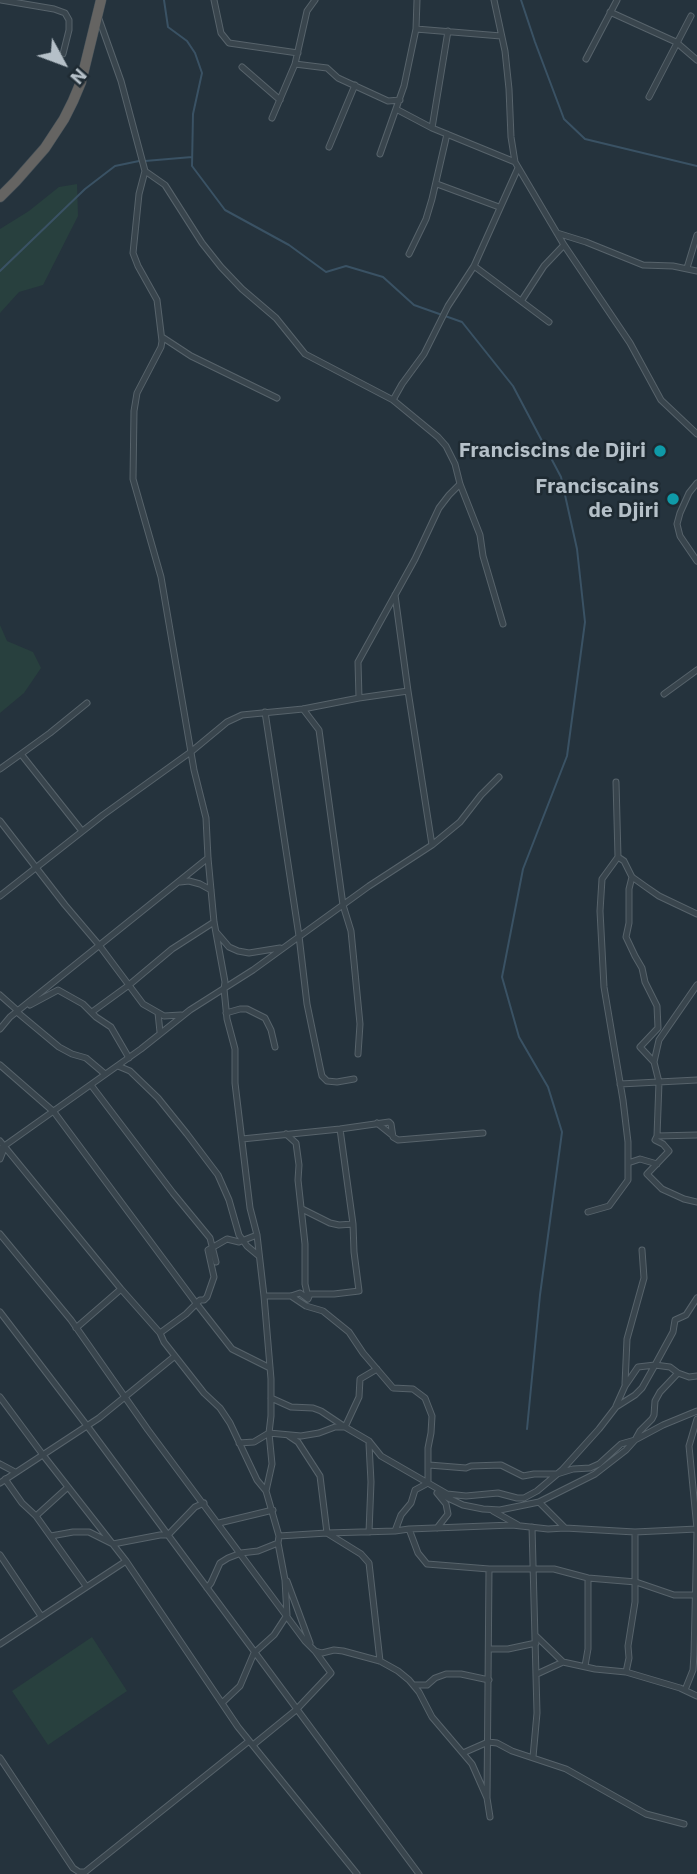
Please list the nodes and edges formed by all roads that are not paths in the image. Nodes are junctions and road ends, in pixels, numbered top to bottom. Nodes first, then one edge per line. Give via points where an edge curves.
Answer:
1 (1, 0) edge
2 (101, 0) edge
3 (214, 0) edge
4 (315, 0) edge
5 (416, 0) edge
6 (494, 0) edge
7 (617, 0) edge
8 (610, 12) junction
9 (98, 16) junction
10 (691, 16) dead end
11 (416, 29) junction
12 (448, 31) junction
13 (502, 36) junction
14 (676, 42) junction
15 (298, 53) junction
16 (63, 54) dead end
17 (586, 59) dead end
18 (697, 60) edge
19 (295, 64) junction
20 (242, 67) dead end
21 (355, 85) junction
22 (649, 97) dead end
23 (279, 100) junction
24 (400, 100) junction
25 (396, 109) junction
26 (272, 118) dead end
27 (432, 128) junction
28 (447, 134) junction
29 (329, 147) dead end
30 (380, 154) dead end
31 (517, 165) junction
32 (145, 171) junction
33 (437, 184) junction
34 (0, 197) edge
35 (499, 207) junction
36 (557, 233) junction
37 (697, 235) edge
38 (565, 245) junction
39 (409, 254) dead end
40 (474, 266) junction
41 (687, 268) junction
42 (697, 271) edge
43 (522, 300) junction
44 (549, 321) dead end
45 (162, 337) junction
46 (277, 398) dead end
47 (393, 400) junction
48 (697, 434) edge
49 (697, 483) edge
50 (460, 484) junction
51 (697, 561) edge
52 (395, 595) junction
53 (503, 624) dead end
54 (697, 670) edge
55 (408, 691) junction
56 (664, 694) dead end
57 (359, 698) junction
58 (87, 703) dead end
59 (303, 709) junction
60 (265, 712) junction
61 (192, 751) junction
62 (21, 754) junction
63 (0, 769) edge
64 (499, 777) dead end
65 (616, 782) dead end
66 (0, 821) edge
67 (82, 831) junction
68 (432, 845) junction
69 (208, 858) junction
70 (618, 858) junction
71 (36, 868) junction
72 (632, 877) junction
73 (177, 883) junction
74 (211, 890) junction
75 (0, 896) edge
76 (343, 905) junction
77 (697, 914) edge
78 (214, 922) junction
79 (216, 932) junction
80 (299, 936) junction
81 (99, 945) junction
82 (283, 948) junction
83 (129, 985) junction
84 (697, 985) edge
85 (224, 989) junction
86 (0, 995) edge
87 (18, 1012) junction
88 (92, 1012) junction
89 (158, 1013) junction
90 (226, 1013) junction
91 (184, 1014) junction
92 (0, 1029) edge
93 (160, 1032) junction
94 (275, 1047) dead end
95 (358, 1054) dead end
96 (129, 1058) junction
97 (654, 1062) junction
98 (0, 1065) edge
99 (118, 1066) junction
100 (105, 1074) junction
101 (354, 1079) dead end
102 (697, 1080) edge
103 (659, 1082) junction
104 (621, 1084) junction
105 (91, 1085) junction
106 (54, 1112) junction
107 (340, 1129) junction
108 (483, 1133) dead end
109 (286, 1134) junction
110 (697, 1135) edge
111 (657, 1136) junction
112 (242, 1139) junction
113 (2, 1146) edge
114 (0, 1159) edge
115 (628, 1163) junction
116 (657, 1164) junction
117 (697, 1202) edge
118 (302, 1209) junction
119 (588, 1213) dead end
120 (353, 1224) junction
121 (0, 1234) edge
122 (257, 1235) junction
123 (242, 1240) junction
124 (214, 1247) junction
125 (642, 1250) dead end
126 (259, 1256) junction
127 (216, 1262) dead end
128 (121, 1289) junction
129 (264, 1296) junction
130 (291, 1296) junction
131 (308, 1298) junction
132 (697, 1298) edge
133 (196, 1304) junction
134 (0, 1312) edge
135 (76, 1328) junction
136 (160, 1333) junction
137 (175, 1356) junction
138 (655, 1365) junction
139 (270, 1368) junction
140 (377, 1368) junction
141 (678, 1373) junction
142 (697, 1376) edge
143 (625, 1386) junction
144 (0, 1397) edge
145 (125, 1398) junction
146 (271, 1398) junction
147 (616, 1407) junction
148 (697, 1411) edge
149 (697, 1419) edge
150 (87, 1425) junction
151 (345, 1427) junction
152 (269, 1433) junction
153 (288, 1435) junction
154 (635, 1440) junction
155 (369, 1441) junction
156 (239, 1443) junction
157 (43, 1455) junction
158 (0, 1464) edge
159 (429, 1465) junction
160 (15, 1472) junction
161 (557, 1474) junction
162 (3, 1481) edge
163 (431, 1485) junction
164 (68, 1487) junction
165 (266, 1491) junction
166 (531, 1494) junction
167 (539, 1502) junction
168 (204, 1503) junction
169 (273, 1510) junction
170 (491, 1510) junction
171 (36, 1516) junction
172 (219, 1523) junction
173 (521, 1526) junction
174 (532, 1527) junction
175 (437, 1528) junction
176 (565, 1528) junction
177 (409, 1529) junction
178 (697, 1529) edge
179 (395, 1531) junction
180 (327, 1532) junction
181 (369, 1532) junction
182 (635, 1532) junction
183 (169, 1535) junction
184 (51, 1536) junction
185 (279, 1540) junction
186 (113, 1544) junction
187 (241, 1553) junction
188 (0, 1555) edge
189 (125, 1561) junction
190 (489, 1569) junction
191 (534, 1569) junction
192 (284, 1572) junction
193 (588, 1578) junction
194 (636, 1582) junction
195 (86, 1586) junction
196 (207, 1588) junction
197 (695, 1595) edge
198 (287, 1615) junction
199 (41, 1616) junction
200 (696, 1617) edge
201 (536, 1640) junction
202 (0, 1644) edge
203 (313, 1649) junction
204 (489, 1649) junction
205 (254, 1653) junction
206 (380, 1661) junction
207 (562, 1662) junction
208 (585, 1666) junction
209 (626, 1672) junction
210 (537, 1674) junction
211 (489, 1680) junction
212 (414, 1685) junction
213 (685, 1690) junction
214 (697, 1696) edge
215 (222, 1703) junction
216 (296, 1710) junction
217 (488, 1742) junction
218 (251, 1743) junction
219 (463, 1753) junction
220 (533, 1757) junction
221 (0, 1758) edge
222 (487, 1798) junction
223 (490, 1817) dead end
224 (684, 1824) dead end
225 (357, 1874) edge
226 (419, 1874) edge

1 - 16 street via 65,13 69,30
2 - 9 highway
3 - 15 street via 229,43
4 - 15 street via 307,11
5 - 11 street
6 - 13 street
7 - 8 street
8 - 14 street
8 - 17 street
9 - 32 street
9 - 34 highway via 81,82 64,119 30,166
10 - 14 street
11 - 12 street
11 - 24 street
12 - 13 street
12 - 27 street
13 - 31 street
14 - 18 street
14 - 22 street
15 - 19 street
19 - 21 street via 327,68
19 - 23 street
20 - 23 street
21 - 24 street via 388,101
21 - 29 street
23 - 26 street
24 - 25 street
25 - 27 street
25 - 30 street
27 - 28 street
28 - 31 street
28 - 33 street
31 - 35 street
31 - 36 street
32 - 45 street via 133,253 157,300
32 - 47 street via 165,185 207,250 276,318 307,356
33 - 35 street
33 - 39 street
35 - 40 street
36 - 38 street
36 - 41 street via 643,265
37 - 41 street
38 - 43 street
38 - 48 street via 662,400
40 - 43 street
40 - 47 street via 425,354
41 - 42 street
43 - 44 street
45 - 46 street
45 - 61 street via 137,393 133,479 161,577
47 - 50 street via 438,437 455,464
49 - 51 street via 677,524
50 - 52 street via 439,508
50 - 53 street via 480,535
52 - 55 street
52 - 57 street via 358,662
54 - 56 street
55 - 57 street
55 - 68 street
57 - 59 street
58 - 62 street
59 - 60 street
59 - 76 street via 319,730
60 - 61 street via 227,722
60 - 80 street
61 - 67 street
61 - 69 street via 206,818
62 - 63 street
62 - 67 street
64 - 68 street via 460,822
65 - 70 street
66 - 71 street
67 - 71 street
68 - 76 street
69 - 73 street
69 - 74 street
70 - 72 street
70 - 104 street via 602,878 600,911 604,987
71 - 75 street
71 - 81 street
72 - 77 street
72 - 97 street via 626,937 657,1006 658,1028 640,1047
73 - 74 street via 189,881
73 - 81 street
74 - 78 street
76 - 80 street
76 - 95 street via 351,931 360,1024
78 - 79 street
78 - 83 street
79 - 82 street via 238,951
79 - 85 street
80 - 82 street
80 - 101 street via 322,1076 337,1082
81 - 83 street
81 - 87 street
82 - 85 street
83 - 88 street
83 - 89 street
84 - 97 street via 659,1041
85 - 90 street
85 - 91 street
86 - 87 street
87 - 88 street via 58,990
87 - 92 street
87 - 100 street via 58,1047 86,1058
88 - 96 street via 115,1032
89 - 91 street
89 - 93 street
90 - 94 street via 247,1009 265,1018
90 - 112 street via 235,1049
91 - 93 street
93 - 96 street
96 - 99 street
97 - 103 street
98 - 106 street
99 - 100 street
99 - 123 street via 130,1071 158,1098 218,1175
100 - 105 street
102 - 103 street
103 - 104 street
103 - 111 street
104 - 115 street
105 - 106 street
105 - 124 street
106 - 113 street
106 - 133 street
107 - 108 street via 389,1122 398,1140
107 - 109 street
107 - 120 street
109 - 112 street
109 - 118 street via 296,1143
110 - 111 street
111 - 116 street via 655,1140 669,1151
112 - 122 street
113 - 114 street
113 - 128 street
115 - 116 street
115 - 119 street via 628,1180 609,1206
116 - 117 street via 647,1174 663,1189
118 - 120 street via 330,1223
118 - 131 street
120 - 131 street via 359,1291 310,1294
121 - 135 street
122 - 123 street
122 - 126 street
123 - 124 street via 227,1240
123 - 126 street
124 - 127 street
124 - 133 street via 208,1251 214,1277 207,1297
125 - 143 street via 644,1278 627,1339
126 - 129 street
128 - 135 street
128 - 136 street
129 - 130 street
129 - 139 street
130 - 131 street via 300,1293
130 - 140 street via 323,1311 349,1332
132 - 138 street via 686,1315 675,1320
133 - 136 street
133 - 139 street via 232,1349
134 - 150 street
135 - 145 street
136 - 137 street
137 - 145 street
137 - 156 street via 220,1408
138 - 141 street
138 - 143 street via 638,1367
138 - 147 street via 642,1388
139 - 146 street
140 - 151 street via 360,1379 359,1397
140 - 159 street via 393,1388 413,1389 425,1398 432,1416
141 - 142 street
141 - 154 street via 660,1392 652,1419
143 - 147 street
144 - 157 street
145 - 150 street
145 - 168 street
146 - 151 street via 321,1411
146 - 152 street
147 - 161 street
148 - 154 street
149 - 178 street via 689,1446
150 - 157 street
150 - 183 street
151 - 153 street
151 - 155 street
152 - 153 street
152 - 156 street via 254,1442
152 - 165 street via 272,1464
153 - 180 street via 298,1442 320,1476
154 - 161 street via 621,1444 590,1468
154 - 167 street via 596,1474
155 - 163 street via 381,1456
155 - 181 street
156 - 165 street
157 - 160 street
157 - 164 street
158 - 160 street
159 - 161 street via 501,1465 523,1476
159 - 163 street
160 - 162 street
161 - 166 street
162 - 171 street
163 - 166 street via 457,1496 498,1493 517,1498
163 - 170 street via 448,1499
163 - 175 street via 446,1504 447,1514
163 - 179 street via 415,1490
164 - 171 street
164 - 186 street
165 - 169 street
166 - 167 street
167 - 170 street
167 - 176 street
168 - 172 street
168 - 183 street
169 - 172 street
169 - 185 street
170 - 173 street
171 - 184 street
172 - 187 street
173 - 174 street
173 - 175 street
174 - 176 street
174 - 191 street
175 - 177 street
176 - 182 street
177 - 179 street
177 - 190 street via 426,1564
178 - 182 street
178 - 197 street
179 - 181 street
180 - 181 street
180 - 185 street
180 - 206 street via 369,1563
182 - 194 street
183 - 186 street
183 - 196 street
184 - 186 street via 89,1532
184 - 195 street
185 - 187 street via 258,1551
185 - 192 street
186 - 189 street
187 - 196 street via 220,1563
187 - 198 street
188 - 199 street
189 - 195 street
189 - 215 street
190 - 191 street
190 - 204 street
191 - 193 street
191 - 201 street
192 - 198 street
192 - 203 street
193 - 194 street
193 - 208 street
194 - 197 street via 674,1595
194 - 209 street
195 - 199 street
196 - 205 street
197 - 200 street
198 - 203 street
198 - 205 street
199 - 202 street
200 - 213 street via 693,1670
201 - 204 street
201 - 207 street
201 - 210 street
203 - 206 street
203 - 216 street via 331,1673
204 - 211 street
205 - 215 street via 240,1686
205 - 216 street
206 - 212 street
207 - 208 street
207 - 210 street
208 - 209 street
209 - 213 street
210 - 220 street
211 - 212 street via 446,1674 427,1685
211 - 217 street
212 - 219 street via 432,1717
213 - 214 street
215 - 218 street
216 - 218 street
216 - 226 street
217 - 219 street
217 - 220 street
217 - 222 street
218 - 221 street via 85,1872 73,1868
218 - 225 street
219 - 222 street
220 - 224 street via 566,1769 646,1814
222 - 223 street

